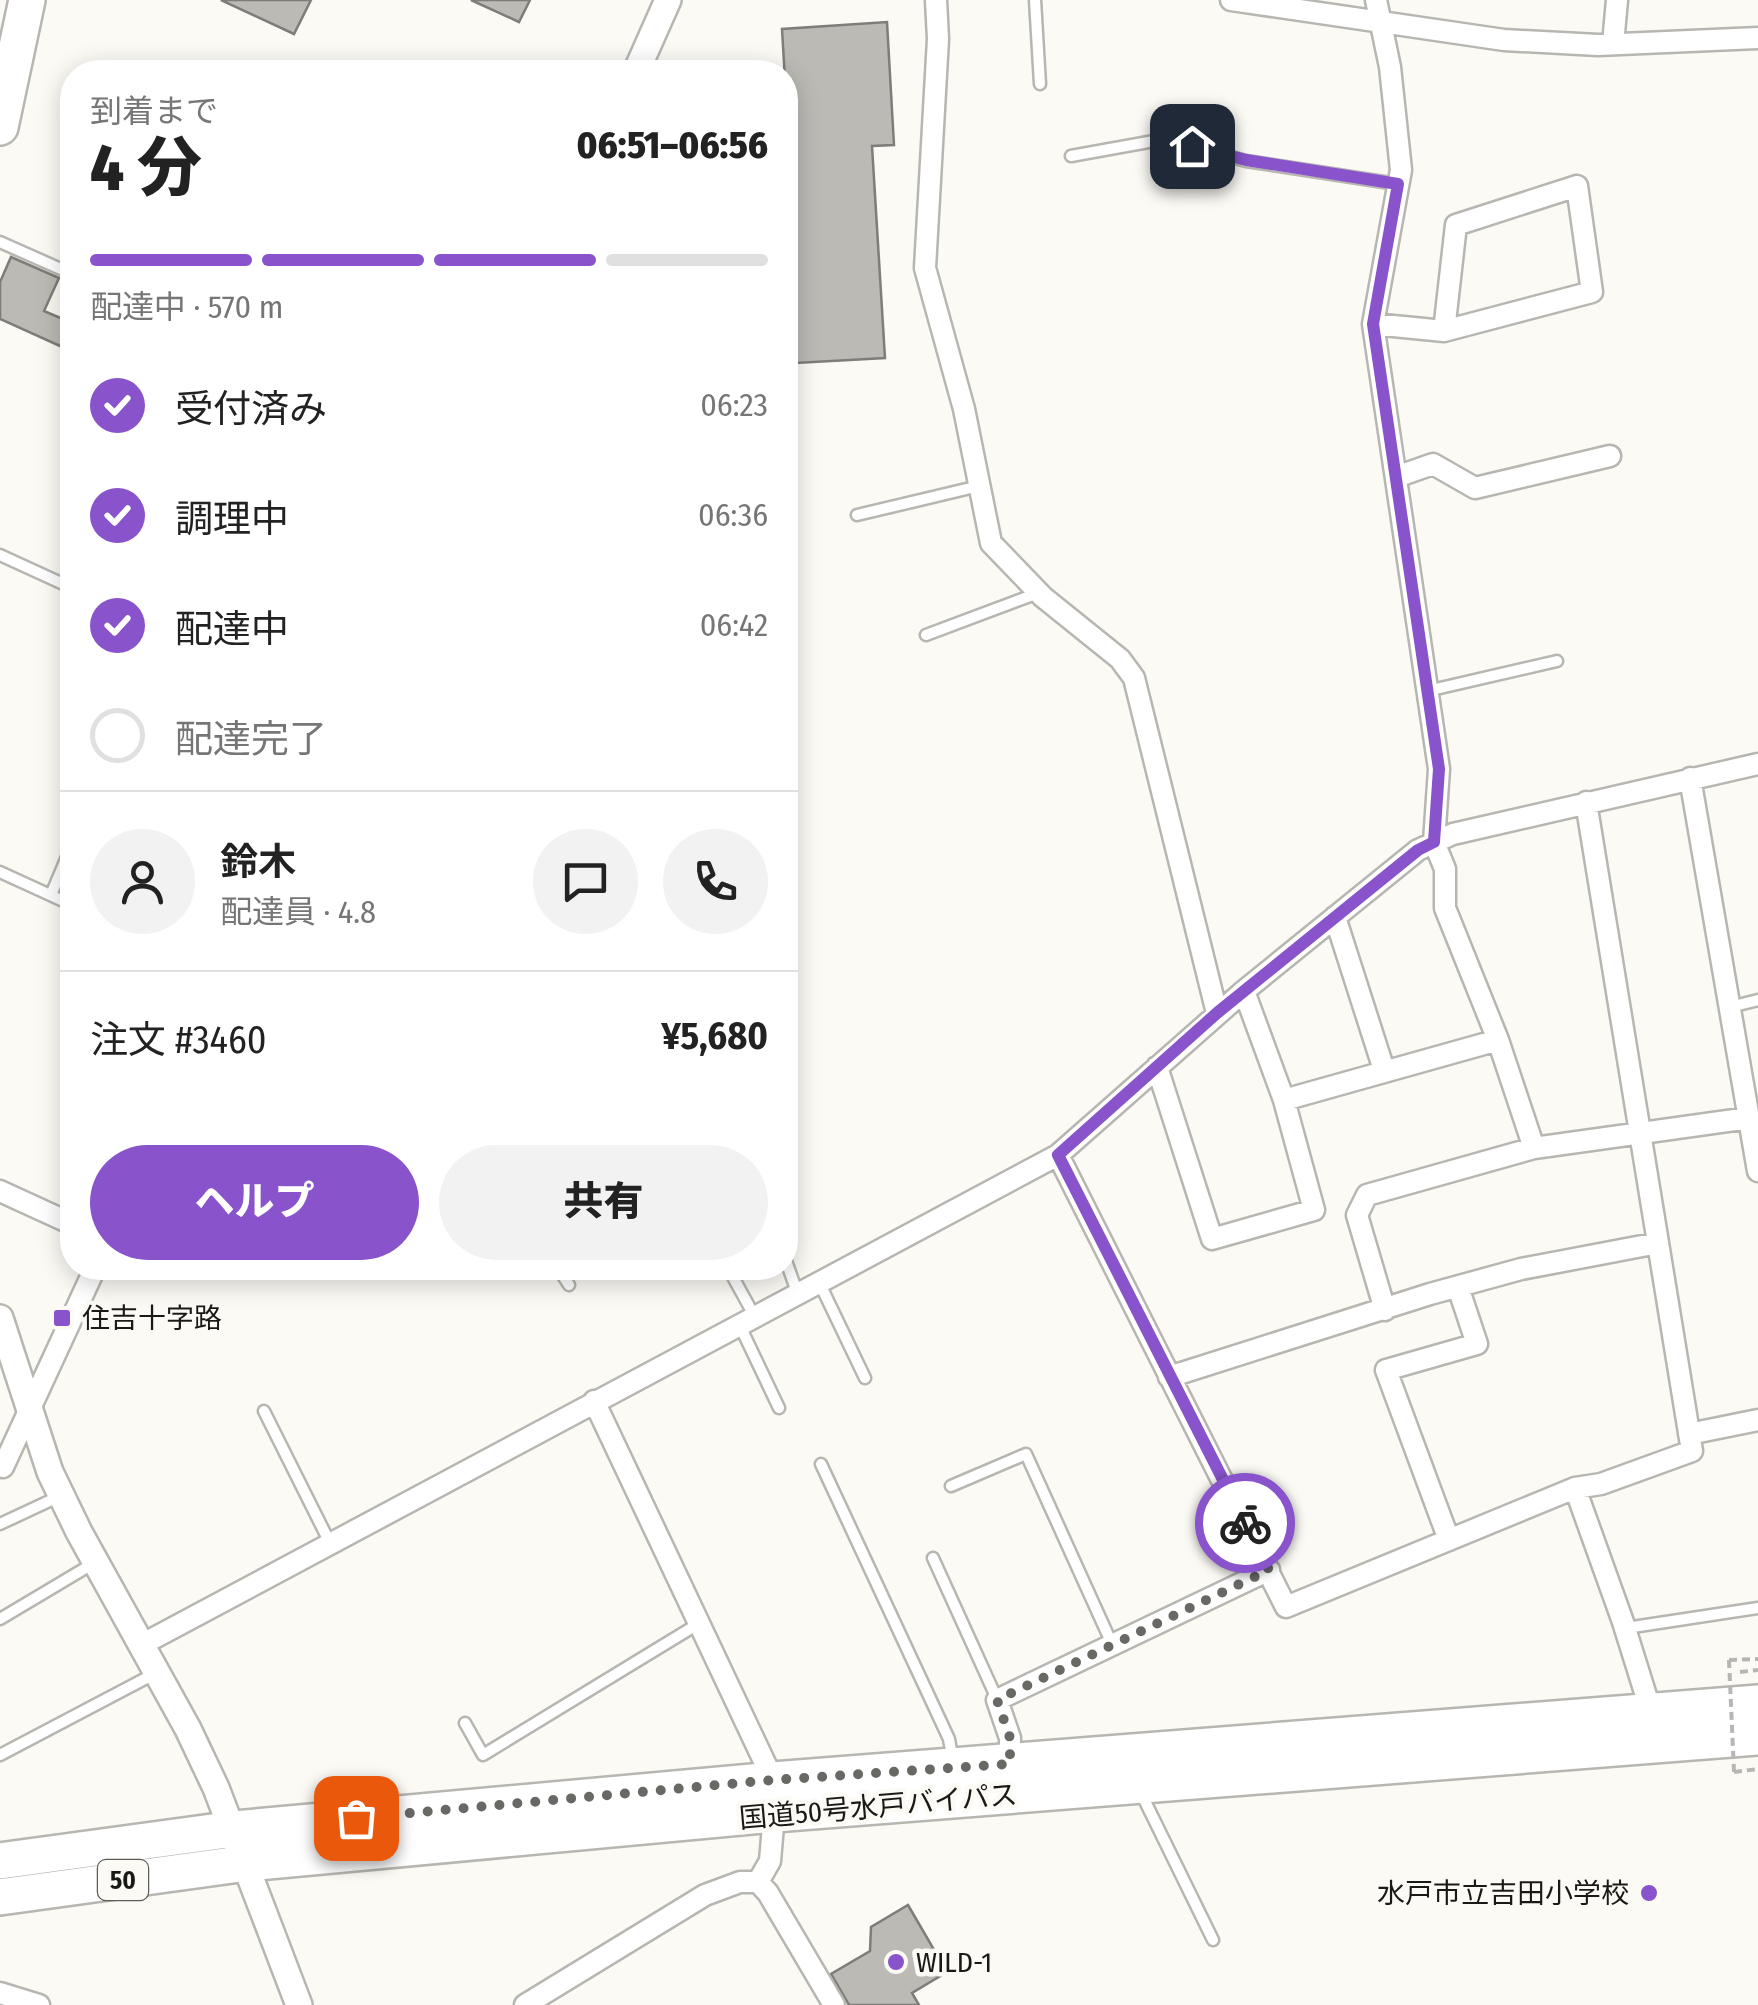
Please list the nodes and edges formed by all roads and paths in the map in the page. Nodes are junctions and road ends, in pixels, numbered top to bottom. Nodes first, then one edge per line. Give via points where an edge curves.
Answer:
1 (27, 0) edge
2 (668, 0) edge
3 (936, 0) edge
4 (1035, 0) edge
5 (1232, 0) edge
6 (1376, 0) edge
7 (1617, 0) edge
8 (1383, 24) junction
9 (1758, 38) edge
10 (1613, 44) junction
11 (641, 60) edge
12 (1040, 84) dead end
13 (0, 127) edge
14 (1071, 156) dead end
15 (1398, 184) junction
16 (0, 242) edge
17 (60, 269) edge
18 (1373, 324) junction
19 (1444, 331) junction
20 (1610, 456) dead end
21 (1396, 477) junction
22 (979, 486) junction
23 (856, 515) dead end
24 (0, 555) edge
25 (60, 582) edge
26 (1038, 592) junction
27 (926, 635) dead end
28 (1557, 662) dead end
29 (1426, 692) junction
30 (1758, 764) edge
31 (1690, 778) junction
32 (1586, 802) junction
33 (1434, 842) junction
34 (0, 872) edge
35 (60, 874) edge
36 (51, 895) junction
37 (60, 900) edge
38 (1335, 917) junction
39 (1244, 991) junction
40 (1758, 1000) edge
41 (1730, 1007) junction
42 (1217, 1013) junction
43 (1498, 1040) junction
44 (1157, 1066) junction
45 (1384, 1070) junction
46 (1284, 1100) junction
47 (1749, 1118) junction
48 (1641, 1135) junction
49 (1534, 1148) junction
50 (1058, 1155) junction
51 (1758, 1170) edge
52 (0, 1191) edge
53 (60, 1218) edge
54 (1658, 1243) junction
55 (90, 1280) edge
56 (566, 1280) edge
57 (732, 1280) edge
58 (793, 1280) edge
59 (819, 1281) junction
60 (569, 1285) dead end
61 (1458, 1286) junction
62 (797, 1292) junction
63 (1385, 1310) junction
64 (0, 1318) edge
65 (747, 1320) junction
66 (1169, 1377) junction
67 (865, 1378) dead end
68 (594, 1401) junction
69 (779, 1408) dead end
70 (264, 1411) dead end
71 (30, 1414) junction
72 (1758, 1420) edge
73 (1688, 1434) junction
74 (821, 1464) dead end
75 (0, 1466) edge
76 (950, 1486) dead end
77 (1575, 1488) junction
78 (61, 1496) junction
79 (0, 1524) edge
80 (1450, 1540) junction
81 (330, 1543) junction
82 (933, 1558) dead end
83 (96, 1562) junction
84 (1269, 1570) junction
85 (1758, 1608) edge
86 (0, 1619) edge
87 (698, 1624) junction
88 (1625, 1629) junction
89 (1112, 1644) junction
90 (141, 1645) junction
91 (1758, 1659) edge
92 (1758, 1670) edge
93 (156, 1672) junction
94 (1740, 1672) dead end
95 (997, 1700) junction
96 (1758, 1703) edge
97 (465, 1723) dead end
98 (1654, 1728) junction
99 (1758, 1737) edge
100 (0, 1755) edge
101 (1010, 1764) junction
102 (954, 1768) junction
103 (1758, 1769) edge
104 (1137, 1785) junction
105 (774, 1797) junction
106 (234, 1829) junction
107 (0, 1861) edge
108 (246, 1863) junction
109 (758, 1882) junction
110 (0, 1897) edge
111 (1213, 1940) dead end
112 (0, 1992) edge
113 (39, 2005) edge
114 (298, 2005) edge
115 (525, 2005) edge
116 (834, 2005) edge

1 - 13 highway
2 - 11 street
3 - 22 street via 925,268
4 - 12 lane
5 - 8 street
6 - 8 street
7 - 10 street
8 - 10 street via 1504,40
8 - 15 street
9 - 10 street
14 - 15 lane via 1165,139 1246,160
15 - 18 street
16 - 17 lane
18 - 19 street
18 - 21 street
19 - 19 street via 1592,292 1577,186 1456,224
20 - 21 street via 1475,488 1432,464
21 - 29 street
22 - 23 lane
22 - 26 street via 992,543
24 - 25 lane
26 - 27 lane
26 - 42 street via 1134,678
28 - 29 lane
29 - 33 street via 1439,769
30 - 31 street
31 - 32 street
31 - 41 street
32 - 33 street
32 - 48 street
33 - 38 street
33 - 43 street via 1445,869 1445,908
34 - 36 lane
35 - 36 lane
36 - 37 lane
38 - 39 street
38 - 45 street
39 - 42 street
39 - 46 street
40 - 41 lane
41 - 47 street
42 - 44 street
43 - 45 street
43 - 49 street
44 - 46 street via 1212,1239 1314,1210
44 - 50 street
45 - 46 street
47 - 48 street
47 - 51 street
48 - 49 street
48 - 54 street
49 - 63 street via 1367,1195 1357,1215
50 - 59 street
50 - 66 street
52 - 53 street
54 - 61 street
54 - 73 street
55 - 71 street
56 - 60 lane
57 - 65 lane
58 - 62 lane
59 - 62 street
59 - 67 lane
61 - 63 street
61 - 80 street via 1477,1344 1386,1370
62 - 65 street
63 - 66 street
64 - 71 street
65 - 68 street
65 - 69 lane
66 - 84 street
68 - 81 street
68 - 87 street
70 - 81 lane
71 - 75 street
71 - 78 street
72 - 73 street
73 - 77 street via 1692,1452
74 - 102 lane via 949,1739
76 - 89 lane via 1026,1454
77 - 80 street
77 - 88 street
78 - 79 lane
78 - 83 street
80 - 84 street via 1286,1607
81 - 90 street
82 - 95 lane
83 - 86 lane
83 - 90 street
84 - 89 street
85 - 88 lane
87 - 97 lane via 483,1755
87 - 105 street
88 - 98 street
89 - 95 street
90 - 93 street
91 - 103 path, bridge via 1729,1660 1734,1772
92 - 94 path
93 - 100 lane
93 - 106 street
95 - 101 street via 1010,1738
96 - 98 highway, 国道50号水戸バイパス / 50
98 - 99 highway, 国道50号水戸バイパス / 50
98 - 101 highway, 国道50号水戸バイパス / 50
98 - 104 highway, 国道50号水戸バイパス / 50
101 - 102 highway, 国道50号水戸バイパス / 50
102 - 105 highway, 国道50号水戸バイパス / 50
104 - 105 highway, 国道50号水戸バイパス / 50
104 - 111 lane
105 - 106 highway, 国道50号水戸バイパス / 50
105 - 108 highway, 国道50号水戸バイパス / 50
105 - 109 street via 770,1861
106 - 107 highway, 国道50号水戸バイパス / 50
106 - 108 street
108 - 110 highway, 国道50号水戸バイパス / 50
108 - 114 street
109 - 115 street via 705,1895
109 - 116 street
112 - 113 street

